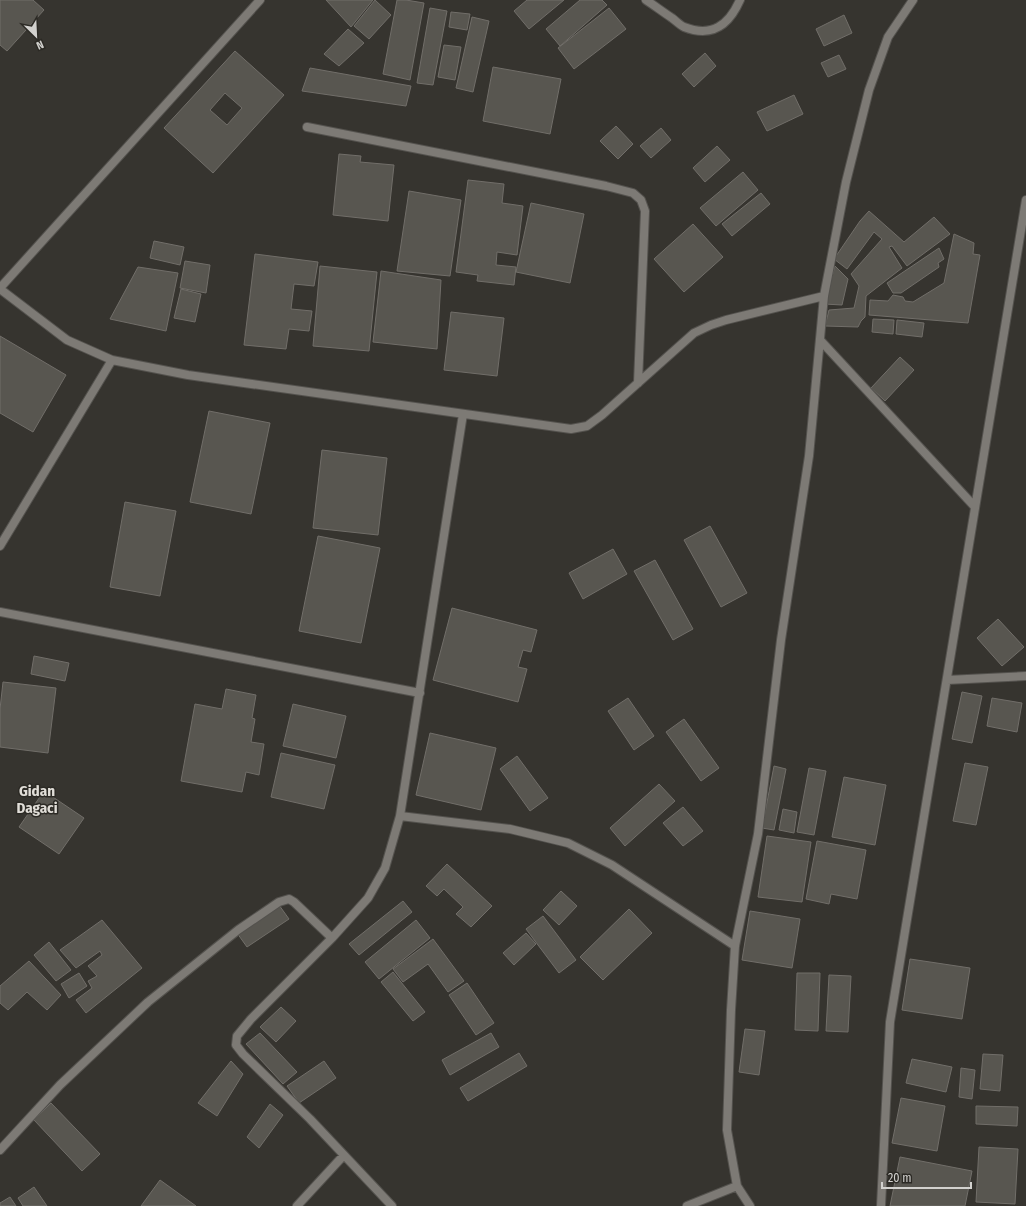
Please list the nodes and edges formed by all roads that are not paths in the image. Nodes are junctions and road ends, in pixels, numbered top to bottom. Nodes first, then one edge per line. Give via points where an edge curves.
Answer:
1 (260, 0) edge
2 (646, 0) edge
3 (740, 0) edge
4 (913, 0) edge
5 (307, 126) dead end
6 (1026, 200) edge
7 (0, 288) edge
8 (824, 296) junction
9 (820, 340) junction
10 (112, 360) junction
11 (638, 383) junction
12 (463, 414) junction
13 (975, 507) junction
14 (0, 546) edge
15 (0, 612) edge
16 (1026, 676) edge
17 (947, 680) junction
18 (420, 693) junction
19 (400, 816) junction
20 (332, 938) junction
21 (735, 946) junction
22 (0, 1150) edge
23 (344, 1155) junction
24 (737, 1186) junction
25 (705, 1203) edge
26 (297, 1206) edge
27 (392, 1206) edge
28 (686, 1206) edge
29 (750, 1206) edge
30 (881, 1206) edge

1 - 7 street
2 - 3 street via 684,27 704,32 716,29 728,20
4 - 8 street via 888,37 869,90 846,182
5 - 11 street via 634,193 641,200 645,211
6 - 13 street
7 - 10 street via 67,340
8 - 9 street
8 - 11 street via 711,325 694,333
9 - 13 street
9 - 21 street via 809,456 781,640 758,834
10 - 12 street via 188,375
10 - 14 street
11 - 12 street via 587,426 571,429
12 - 18 street
13 - 17 street
15 - 18 street
16 - 17 street
17 - 30 street via 890,1022
18 - 19 street
19 - 20 street via 385,868 368,898
19 - 21 street via 510,829 568,844 612,865
20 - 22 street via 294,902 279,902 238,930 148,1002 60,1085
20 - 23 street via 251,1019 237,1036 236,1045
21 - 24 street via 727,1130
23 - 26 street
23 - 27 street
24 - 25 street
24 - 29 street
25 - 28 street

